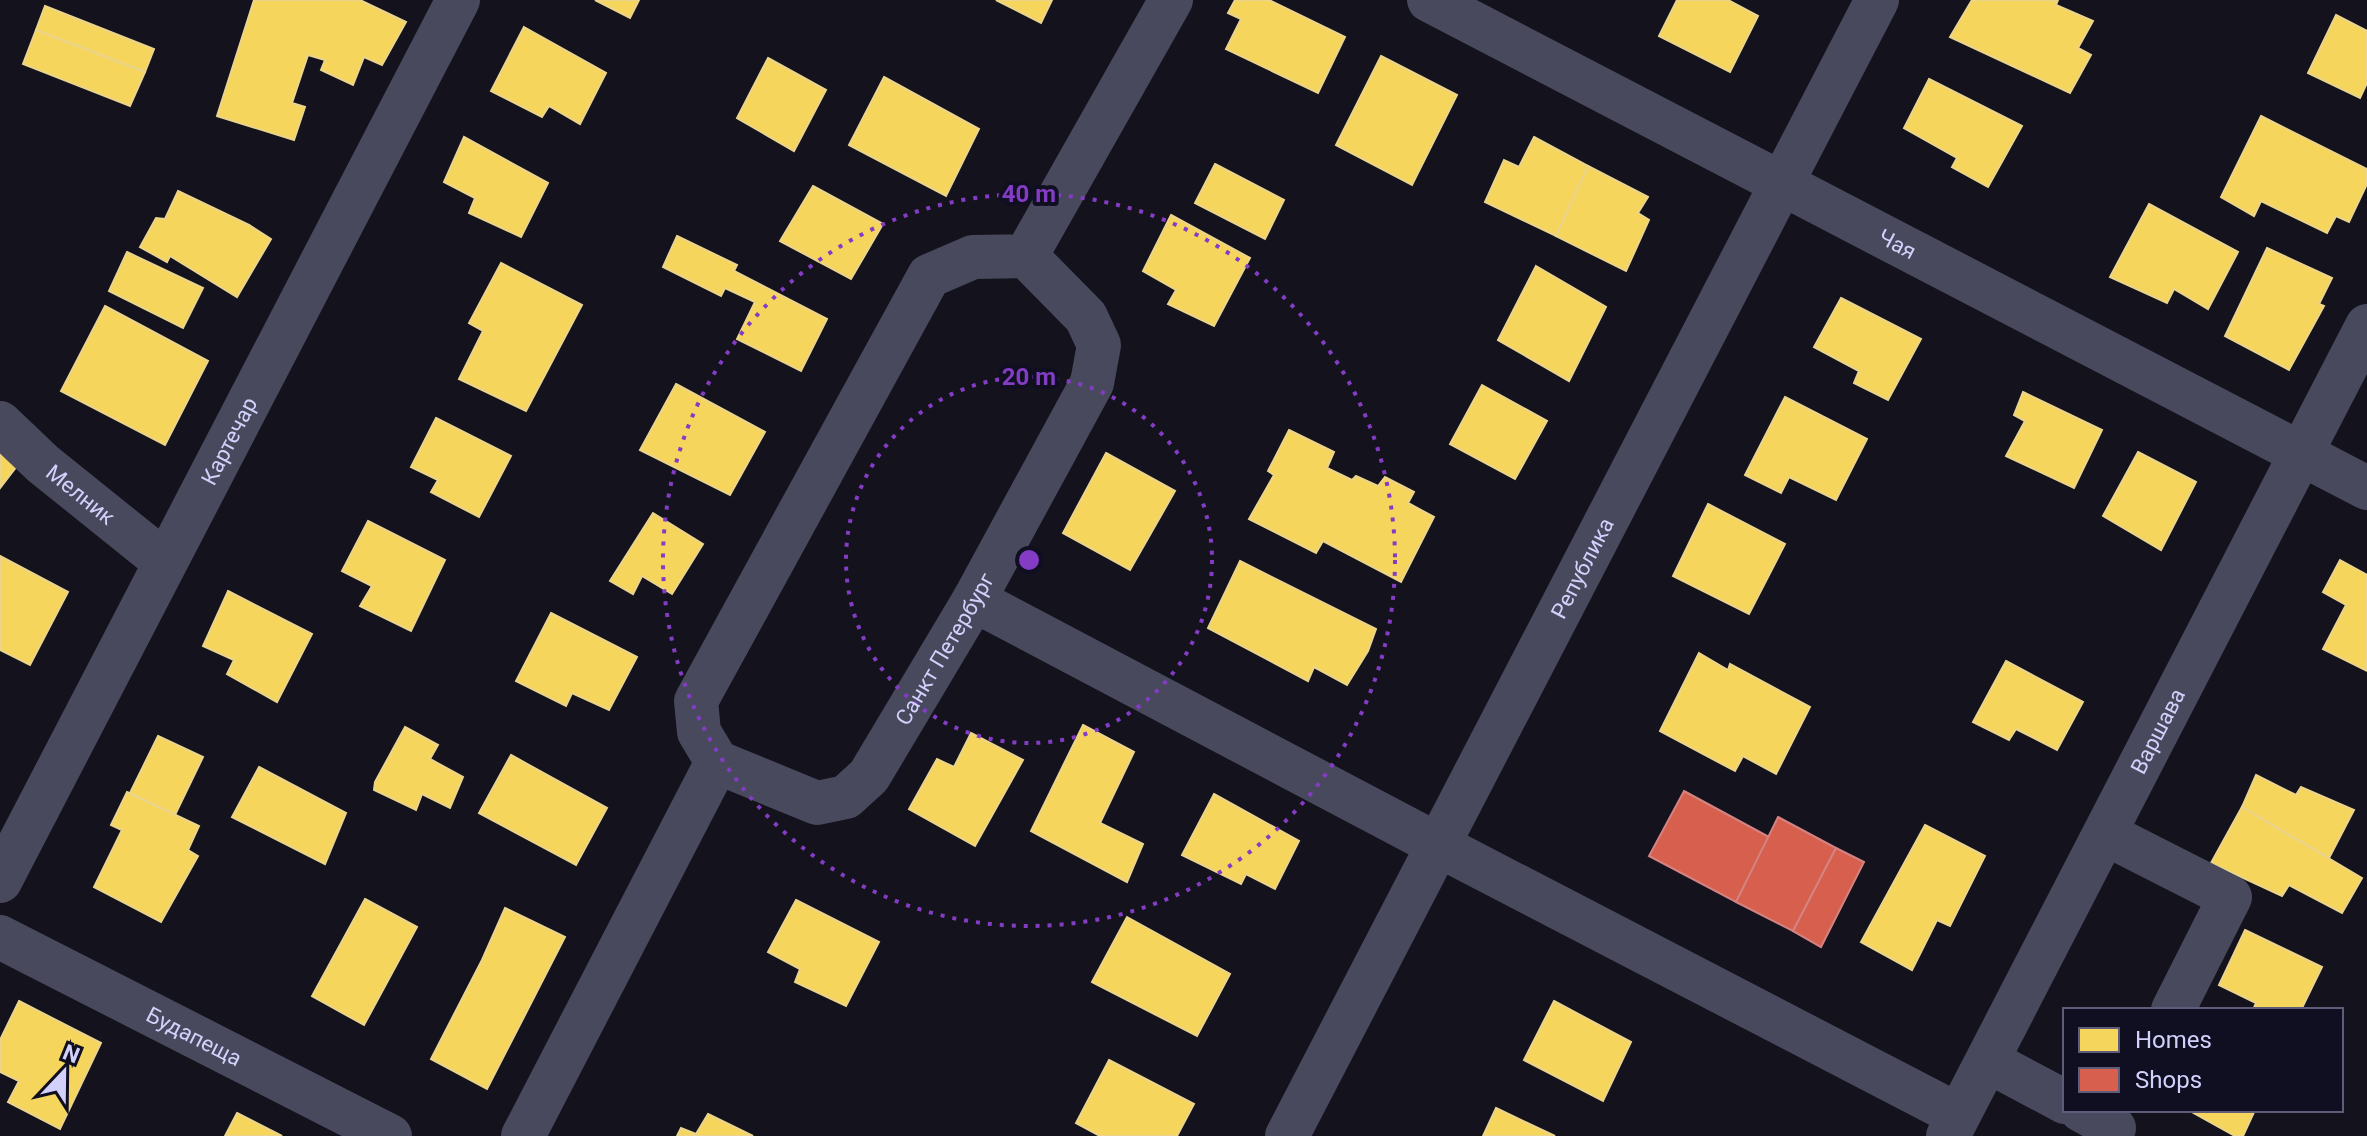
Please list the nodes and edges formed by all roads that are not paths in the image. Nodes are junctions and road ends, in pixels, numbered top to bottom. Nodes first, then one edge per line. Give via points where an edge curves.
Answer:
1 (458, 0) edge
2 (1171, 0) edge
3 (1429, 0) edge
4 (1877, 0) edge
5 (1782, 184) junction
6 (1026, 256) junction
7 (2367, 326) edge
8 (0, 423) edge
9 (2301, 454) junction
10 (2367, 488) edge
11 (165, 562) junction
12 (974, 600) junction
13 (717, 762) junction
14 (2106, 834) junction
15 (1438, 845) junction
16 (0, 881) edge
17 (0, 937) edge
18 (2174, 1008) edge
19 (1988, 1061) junction
20 (2063, 1101) edge
21 (1953, 1126) edge
22 (390, 1136) edge
23 (523, 1136) edge
24 (1287, 1136) edge

1 - 11 street, Картечар
2 - 6 street
3 - 5 street, Чая
4 - 5 street, Република
5 - 9 street, Чая
5 - 15 street, Република
6 - 12 street, Санкт Петербург via 1086,317 1099,345 1092,383
6 - 13 street via 973,257 929,276 696,701 699,732
7 - 9 street, Варшава
8 - 11 street, Мелник
9 - 10 street, Чая
9 - 14 street, Варшава
11 - 16 street, Картечар
12 - 13 street, Санкт Петербург via 869,776 846,797 817,803
12 - 15 street
13 - 23 street
14 - 18 street via 2230,897
14 - 19 street, Варшава
15 - 21 street
15 - 24 street, Република
17 - 22 street, Будапеща
19 - 20 street
19 - 21 street, Варшава

